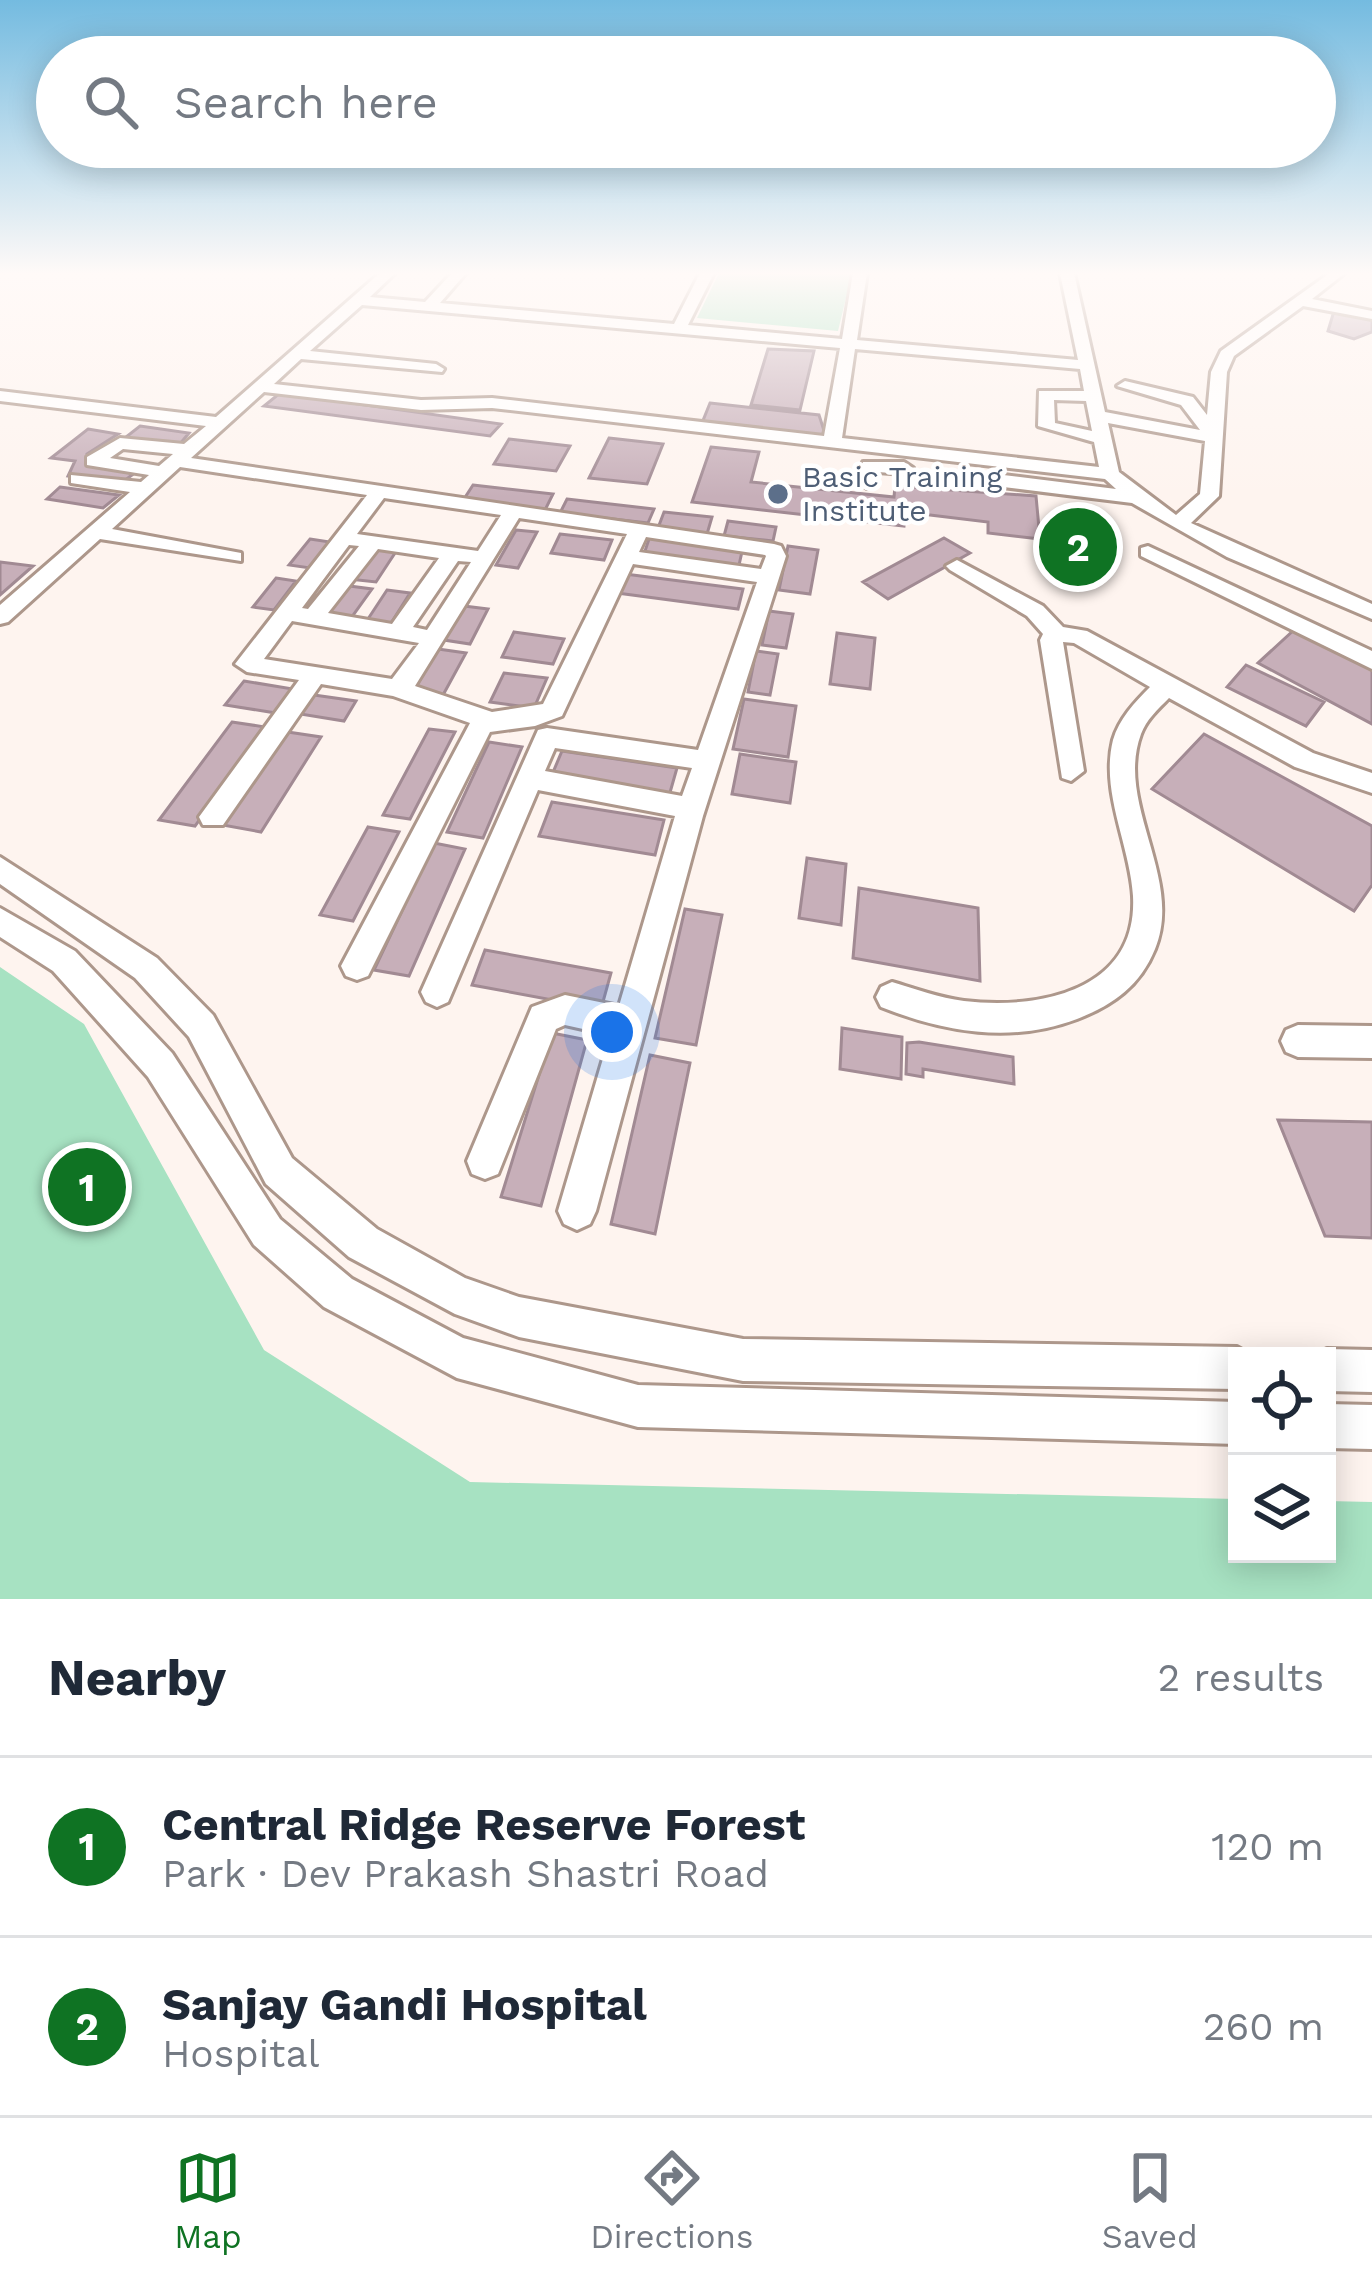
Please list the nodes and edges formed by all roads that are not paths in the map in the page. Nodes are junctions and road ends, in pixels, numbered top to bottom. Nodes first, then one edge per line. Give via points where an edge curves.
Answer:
1 (304, 348) edge
2 (845, 348) edge
3 (904, 348) edge
4 (1080, 348) edge
5 (1236, 348) edge
6 (297, 354) junction
7 (1083, 365) junction
8 (436, 369) dead end
9 (1125, 386) dead end
10 (259, 387) junction
11 (0, 396) edge
12 (1093, 406) junction
13 (218, 422) junction
14 (1212, 435) junction
15 (1100, 438) junction
16 (832, 444) junction
17 (175, 461) junction
18 (1110, 474) junction
19 (78, 479) dead end
20 (867, 482) dead end
21 (145, 488) junction
22 (379, 492) junction
23 (1134, 497) junction
24 (514, 511) junction
25 (1179, 523) junction
26 (640, 528) junction
27 (95, 532) junction
28 (342, 538) junction
29 (373, 542) junction
30 (1148, 552) dead end
31 (454, 553) junction
32 (627, 556) junction
33 (234, 557) dead end
34 (484, 558) junction
35 (957, 566) dead end
36 (769, 577) junction
37 (284, 612) junction
38 (1372, 612) edge
39 (0, 617) edge
40 (313, 617) junction
41 (398, 632) junction
42 (1055, 634) junction
43 (432, 638) junction
44 (1372, 661) edge
45 (314, 677) junction
46 (1166, 686) junction
47 (396, 688) junction
48 (488, 720) junction
49 (707, 761) junction
50 (1071, 771) dead end
51 (529, 778) junction
52 (1372, 782) edge
53 (692, 808) junction
54 (213, 817) dead end
55 (0, 869) edge
56 (0, 921) edge
57 (358, 966) dead end
58 (437, 992) dead end
59 (892, 997) dead end
60 (631, 1024) junction
61 (1298, 1041) dead end
62 (1372, 1042) edge
63 (485, 1161) dead end
64 (577, 1211) dead end
65 (1228, 1369) edge
66 (1336, 1370) edge
67 (1372, 1371) edge
68 (1228, 1423) edge
69 (1336, 1426) edge
70 (1372, 1427) edge

1 - 6 street
2 - 16 street
3 - 7 street
4 - 7 street
5 - 14 street via 1219,372
6 - 8 street
6 - 10 street
7 - 12 street
9 - 14 street via 1187,400
10 - 13 street
10 - 16 street via 421,405 492,403
11 - 13 street
12 - 14 street
12 - 15 street
12 - 15 street via 1045,395 1047,426
13 - 17 street
14 - 25 street via 1209,496
15 - 18 street
16 - 18 street
17 - 21 street
17 - 22 street
18 - 23 street
19 - 21 street
20 - 23 street via 874,464
21 - 27 street
22 - 24 street
22 - 28 street
23 - 25 street
24 - 26 street
24 - 34 street
25 - 38 street
26 - 32 street
26 - 36 street via 764,546 776,556
27 - 33 street
27 - 39 street
28 - 29 street
28 - 37 street
29 - 31 street
29 - 40 street
30 - 44 street
31 - 34 street
31 - 41 street
32 - 36 street
32 - 48 street via 553,710
34 - 43 street
35 - 42 street via 1035,611
36 - 49 street
37 - 40 street
37 - 45 street via 247,664
40 - 41 street
41 - 43 street
42 - 46 street via 1079,636
42 - 50 street
43 - 47 street
45 - 47 street
45 - 54 street
46 - 52 street via 1304,760
46 - 59 street via 1125,742 1131,830 1148,899 1148,930 1126,976 1085,1005 1022,1018 964,1016
47 - 48 street
48 - 57 street
49 - 51 street via 547,737
49 - 53 street
51 - 53 street
51 - 58 street
53 - 60 street
55 - 65 street via 146,968 201,1026 279,1171 363,1243 455,1294 519,1317 743,1360
56 - 68 street via 64,961 160,1065 267,1232 338,1293 457,1357 638,1406
60 - 63 street via 566,1010 544,1018
60 - 64 street
61 - 62 street
66 - 67 street
69 - 70 street

